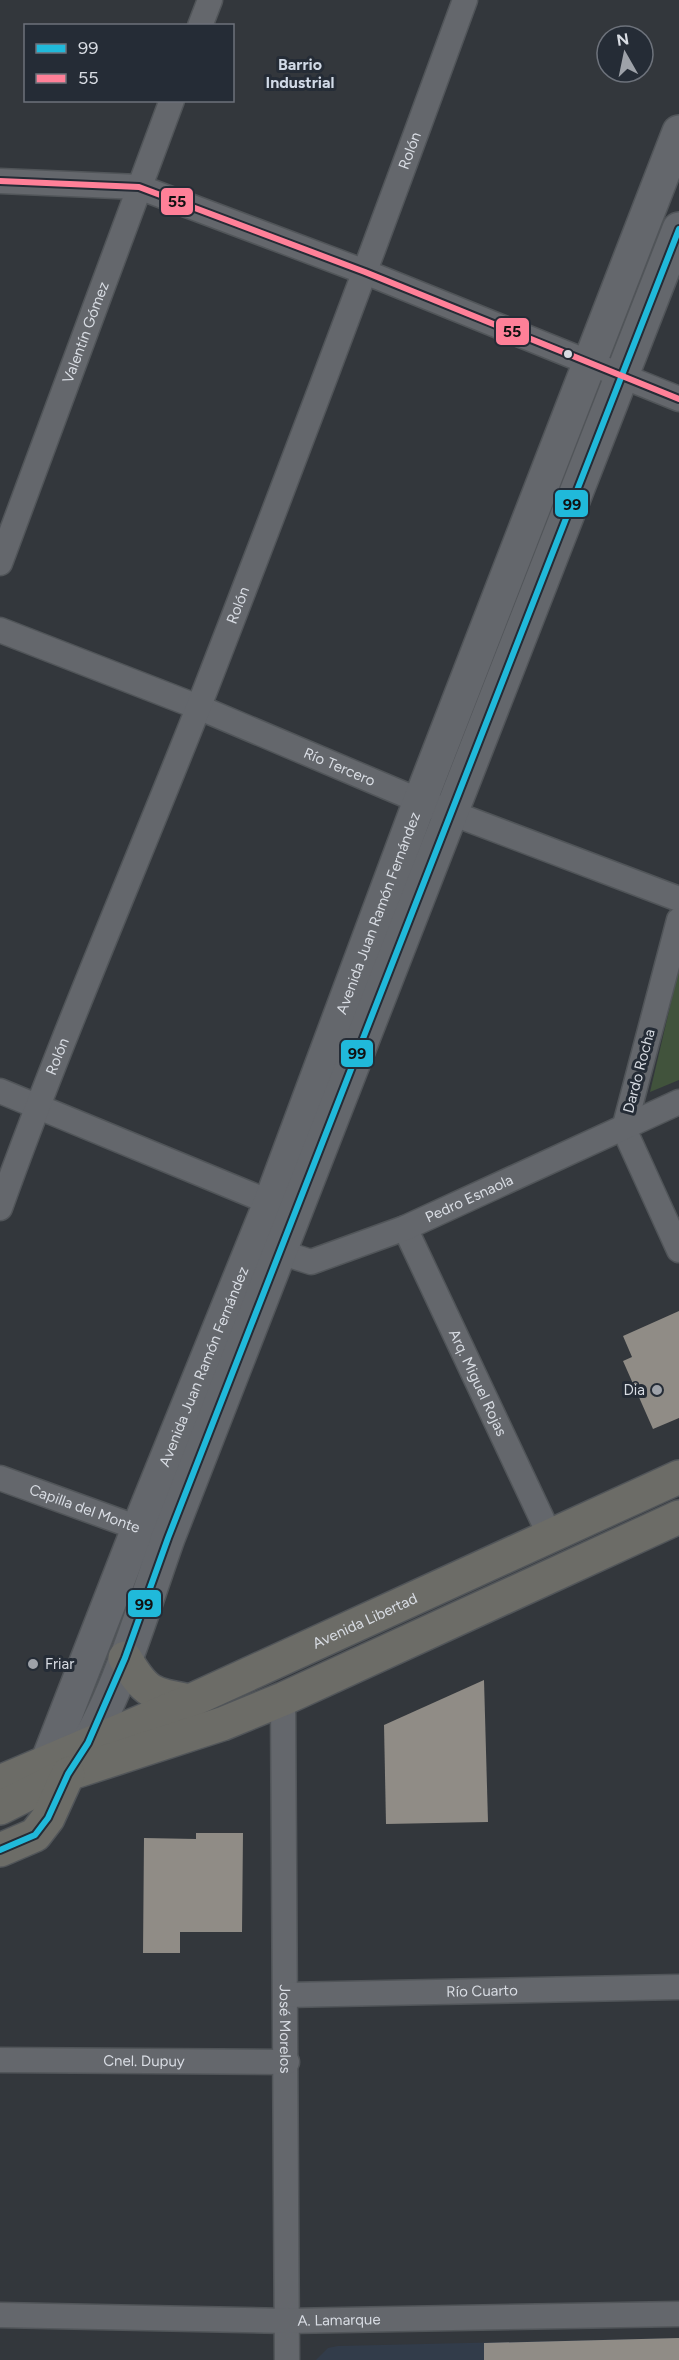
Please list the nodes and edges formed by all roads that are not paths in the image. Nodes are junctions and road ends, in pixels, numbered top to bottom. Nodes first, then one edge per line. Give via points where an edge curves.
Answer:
1 (210, 0) edge
2 (465, 0) edge
3 (201, 24) edge
4 (171, 102) edge
5 (679, 132) edge
6 (0, 182) edge
7 (139, 188) junction
8 (679, 229) edge
9 (365, 273) junction
10 (590, 365) junction
11 (622, 377) junction
12 (679, 399) edge
13 (0, 563) edge
14 (0, 630) edge
15 (198, 707) junction
16 (435, 807) junction
17 (679, 899) edge
18 (679, 920) edge
19 (0, 1091) edge
20 (679, 1102) edge
21 (37, 1105) junction
22 (624, 1129) junction
23 (0, 1208) edge
24 (284, 1208) junction
25 (405, 1228) junction
26 (267, 1248) junction
27 (679, 1250) edge
28 (679, 1477) edge
29 (0, 1478) edge
30 (679, 1517) edge
31 (153, 1533) junction
32 (550, 1536) junction
33 (125, 1658) junction
34 (283, 1699) junction
35 (190, 1701) junction
36 (88, 1743) junction
37 (58, 1767) junction
38 (0, 1782) edge
39 (0, 1808) edge
40 (0, 1850) edge
41 (679, 1987) edge
42 (286, 1995) junction
43 (0, 2060) edge
44 (286, 2062) junction
45 (679, 2314) edge
46 (0, 2315) edge
47 (287, 2321) junction
48 (287, 2360) edge

1 - 3 street
2 - 9 street, Rolón
4 - 7 street, Valentín Gómez
5 - 10 main road, Avenida Juan Ramón Fernández
6 - 7 street
7 - 9 street
7 - 13 street, Valentín Gómez
8 - 11 main road, Avenida Juan Ramón Fernández
9 - 10 street
9 - 15 street, Rolón
10 - 11 street
10 - 16 main road, Avenida Juan Ramón Fernández
11 - 12 street
11 - 16 main road, Avenida Juan Ramón Fernández
14 - 15 street, Río Tercero
15 - 16 street, Río Tercero
15 - 21 street, Rolón
16 - 17 street, Río Tercero
16 - 24 main road, Avenida Juan Ramón Fernández
18 - 22 street, Dardo Rocha
19 - 21 street
20 - 22 street, Pedro Esnaola
21 - 23 street, Rolón
21 - 24 street
22 - 25 street, Pedro Esnaola
22 - 27 street, Dardo Rocha
24 - 26 main road, Avenida Juan Ramón Fernández
25 - 26 street, Pedro Esnaola via 311,1262
25 - 32 street, Arq. Miguel Rojas
26 - 31 main road, Avenida Juan Ramón Fernández
28 - 32 main road, Avenida Libertad
29 - 31 street, Capilla del Monte
30 - 34 main road
31 - 33 main road, Avenida Juan Ramón Fernández
31 - 37 main road, Avenida Juan Ramón Fernández
32 - 35 main road, Avenida Libertad
33 - 35 main road via 148,1691
33 - 36 main road, Avenida Juan Ramón Fernández
34 - 37 main road via 222,1725
34 - 42 street, José Morelos
35 - 36 main road, Avenida Libertad
36 - 37 main road, Avenida Libertad
37 - 38 main road
37 - 39 main road
37 - 40 main road via 48,1818 35,1835
41 - 42 street, Río Cuarto
42 - 44 street, José Morelos
43 - 44 street, Cnel. Dupuy
44 - 47 street, José Morelos
45 - 47 street, A. Lamarque
46 - 47 street, A. Lamarque
47 - 48 street, José Morelos

